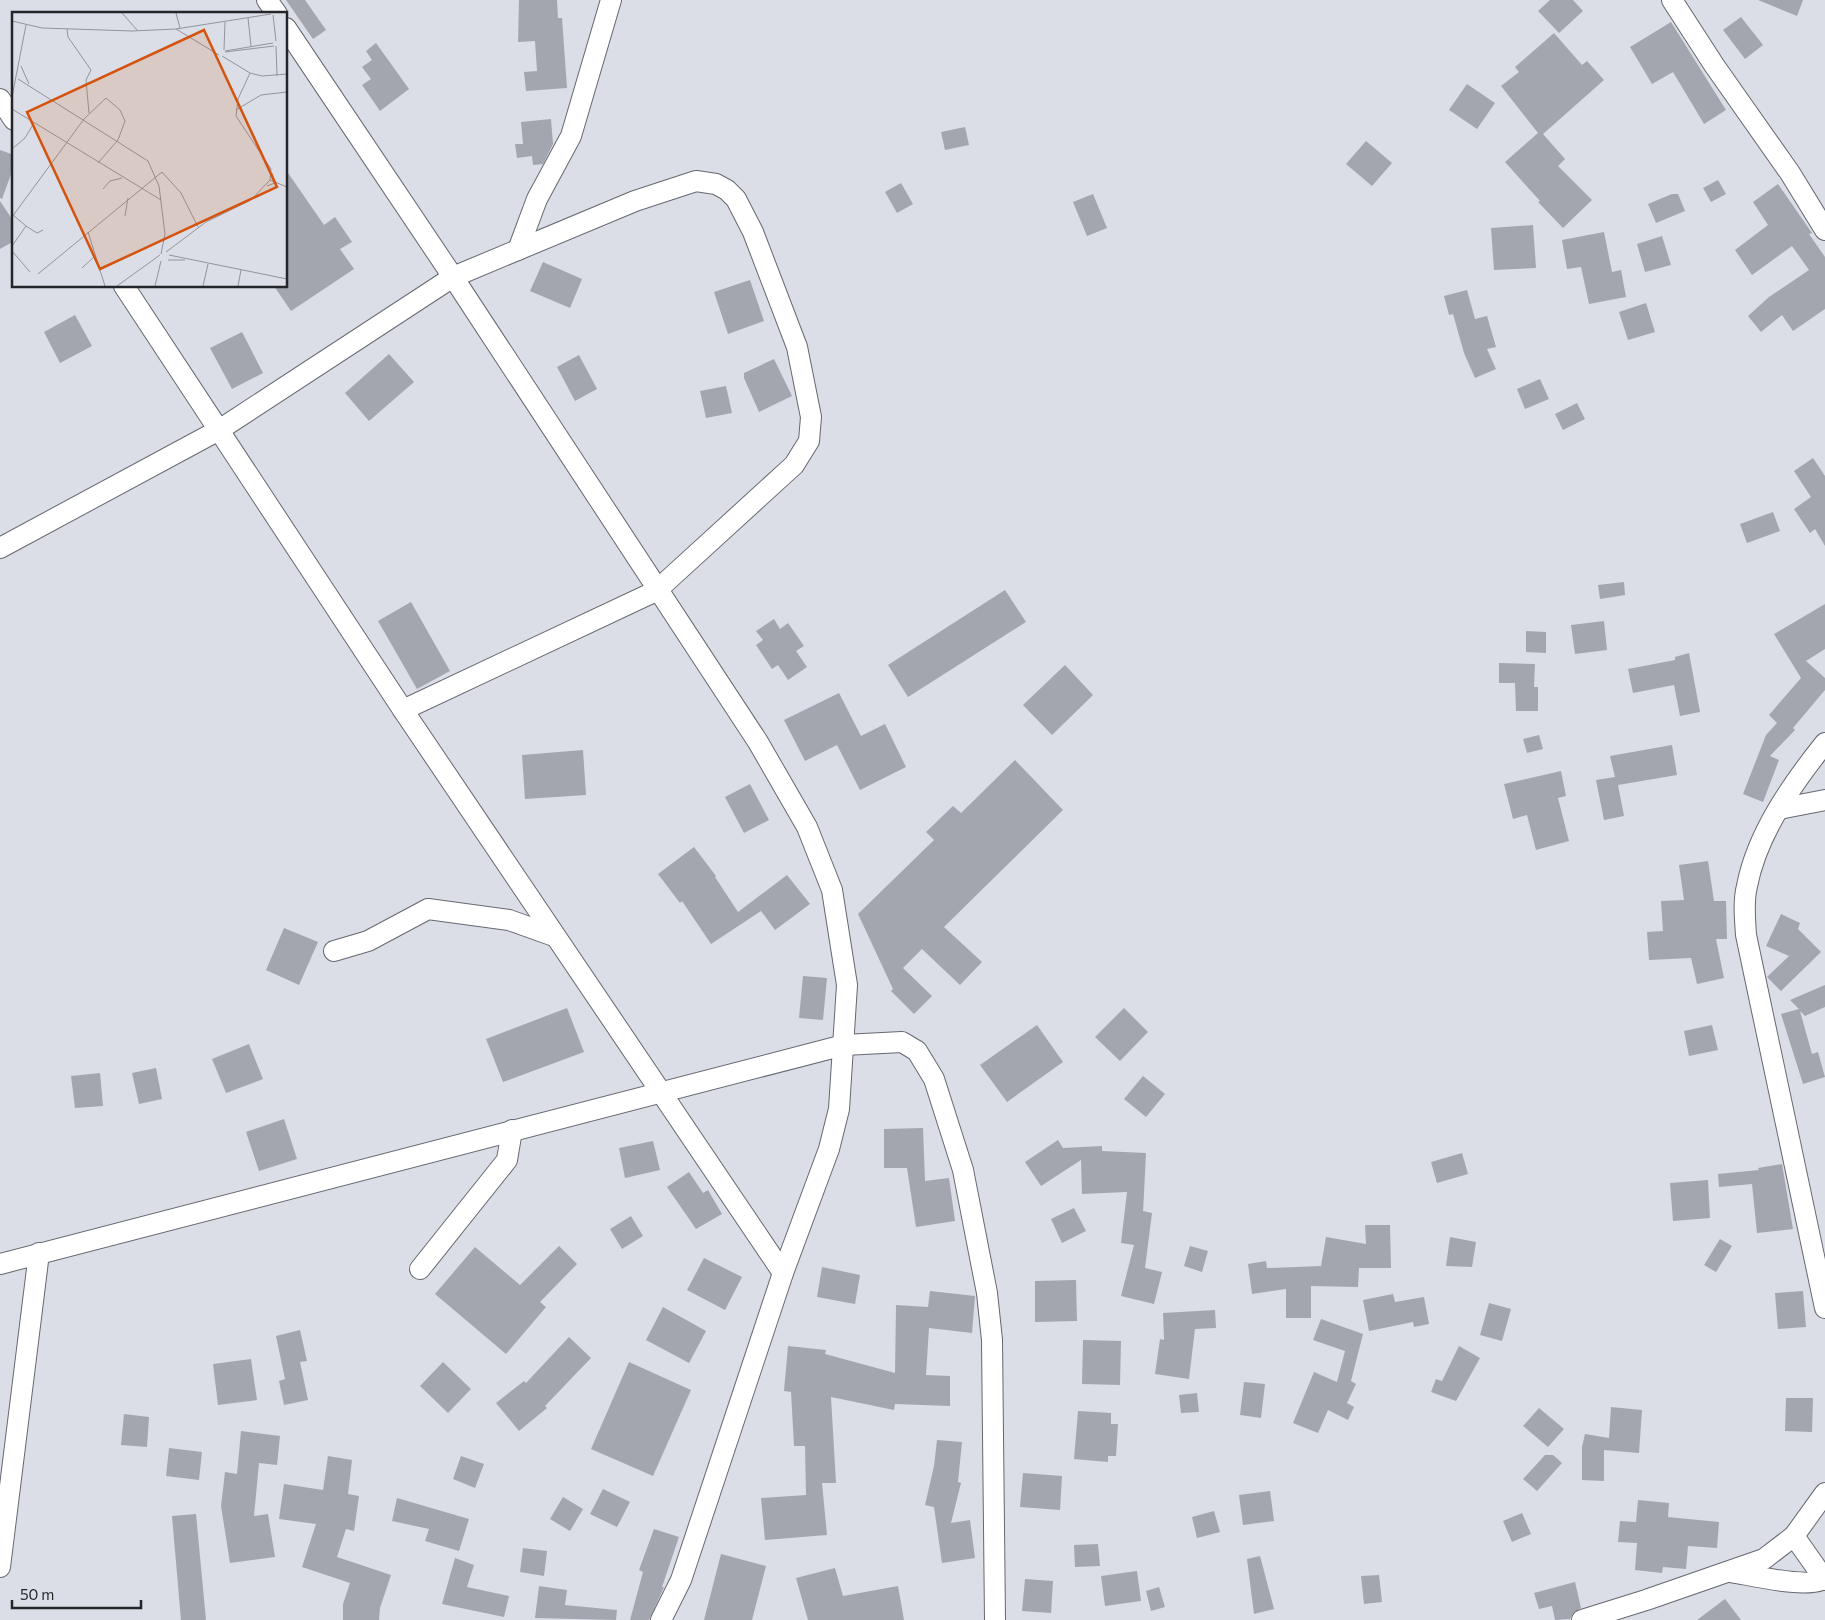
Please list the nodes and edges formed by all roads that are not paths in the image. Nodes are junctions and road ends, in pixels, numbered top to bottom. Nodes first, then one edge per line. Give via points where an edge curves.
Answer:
1 (267, 0) edge
2 (611, 0) edge
3 (1672, 0) edge
4 (275, 12) edge
5 (288, 31) edge
6 (0, 99) edge
7 (12, 118) edge
8 (12, 122) edge
9 (0, 130) edge
10 (1790, 172) junction
11 (1825, 202) edge
12 (1825, 230) edge
13 (518, 250) junction
14 (453, 277) junction
15 (125, 288) edge
16 (219, 430) junction
17 (0, 548) edge
18 (656, 591) junction
19 (402, 710) junction
20 (1825, 743) edge
21 (1825, 800) edge
22 (1779, 809) junction
23 (554, 936) junction
24 (334, 951) dead end
25 (844, 1044) junction
26 (658, 1091) junction
27 (512, 1130) junction
28 (39, 1253) junction
29 (0, 1264) edge
30 (420, 1269) dead end
31 (783, 1274) junction
32 (1825, 1308) edge
33 (5, 1489) edge
34 (1825, 1492) edge
35 (1794, 1536) junction
36 (0, 1567) edge
37 (1726, 1571) junction
38 (1825, 1580) edge
39 (661, 1620) edge
40 (994, 1620) edge
41 (1582, 1620) edge

1 - 4 street
2 - 13 street via 571,136 537,198
3 - 10 street
5 - 14 street
6 - 7 street
8 - 9 street
10 - 11 street
10 - 12 street
13 - 14 street
13 - 18 street via 635,201 696,181 716,184 727,190 736,199 753,232 796,347 810,417 809,441 794,465
14 - 16 street
14 - 18 street
15 - 16 street
16 - 17 street
16 - 19 street
18 - 19 street
18 - 25 street via 758,742 807,827 832,890 847,985
19 - 23 street
20 - 22 street
21 - 22 street
22 - 32 street via 1752,861 1746,888 1746,936
23 - 24 street via 509,920 428,909 368,941
23 - 26 street
25 - 26 street
25 - 31 street via 839,1109 829,1149
25 - 40 street via 902,1042 917,1051 934,1079 963,1170 987,1293 992,1340
26 - 27 street
26 - 31 street
27 - 28 street
27 - 30 street via 507,1160
28 - 29 street
28 - 33 street
31 - 39 street via 682,1580
33 - 36 street
34 - 35 street
35 - 37 street via 1764,1559
35 - 38 street
37 - 38 street via 1786,1581
37 - 41 street

